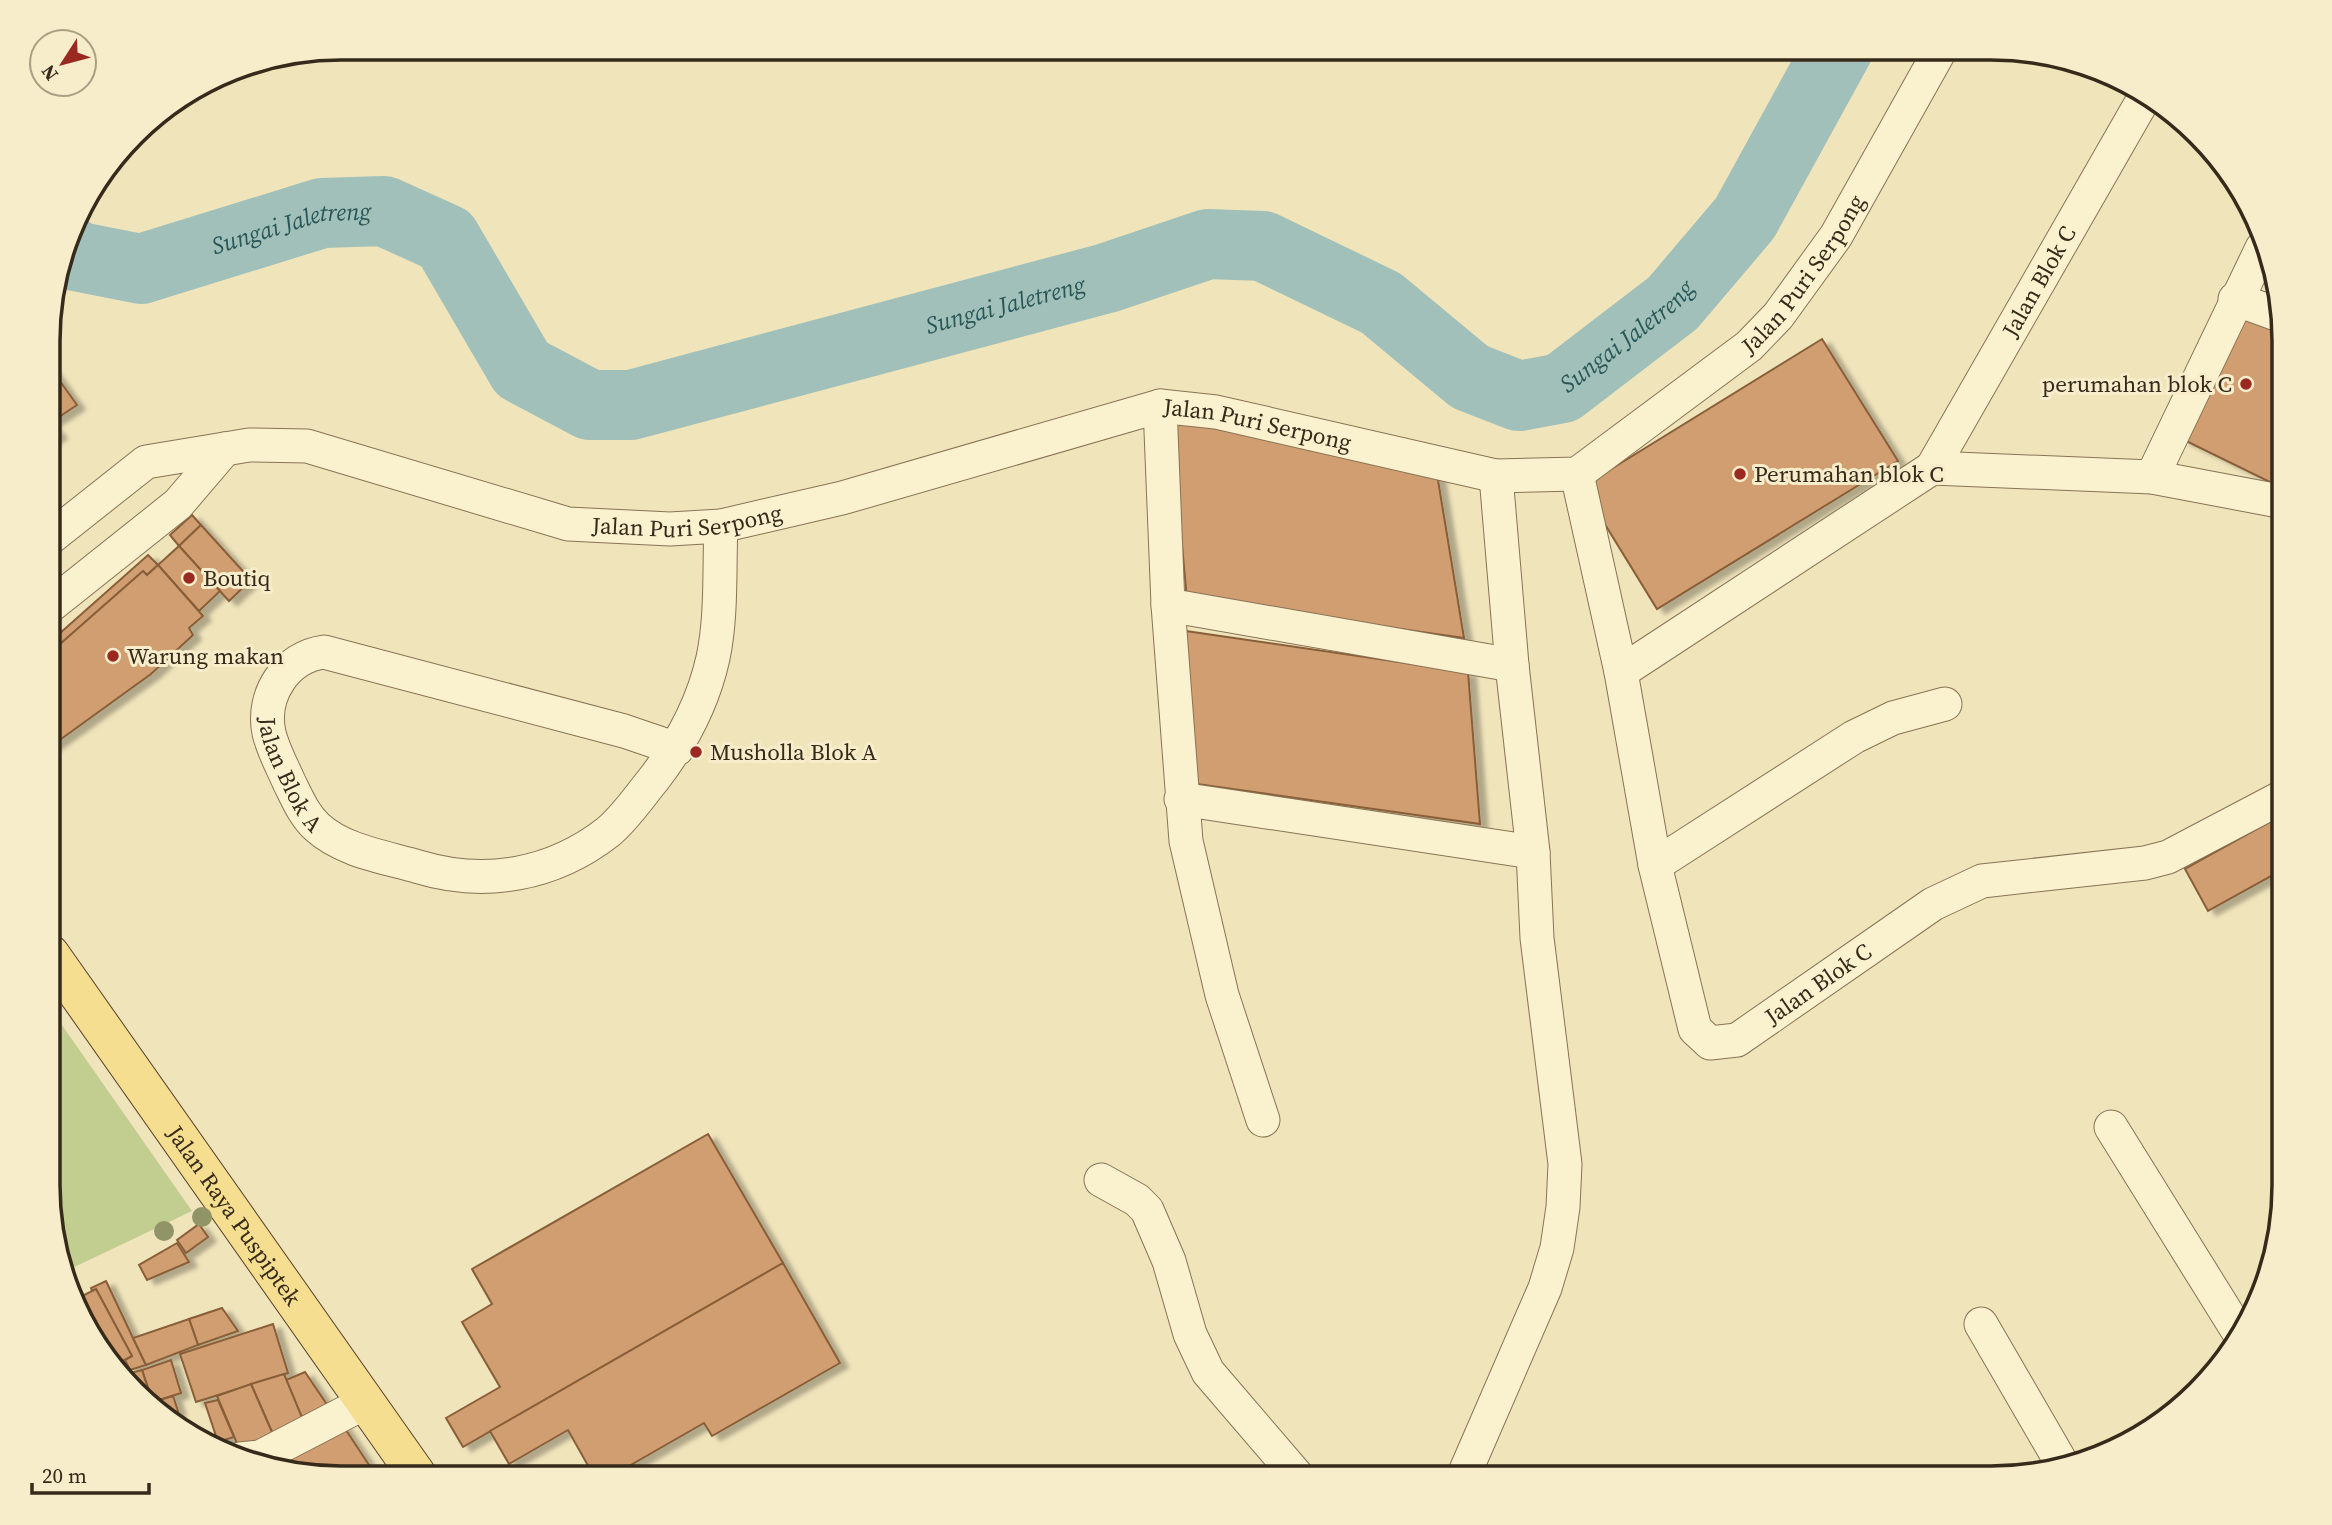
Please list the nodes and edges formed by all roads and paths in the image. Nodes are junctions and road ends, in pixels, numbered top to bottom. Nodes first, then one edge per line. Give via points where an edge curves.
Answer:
1 (1935, 60) edge
2 (2141, 103) edge
3 (2259, 254) edge
4 (2235, 299) junction
5 (2271, 312) edge
6 (1160, 406) junction
7 (225, 449) junction
8 (1932, 468) junction
9 (1577, 474) junction
10 (1496, 476) junction
11 (2152, 477) junction
12 (2272, 500) edge
13 (721, 526) junction
14 (60, 530) edge
15 (60, 598) edge
16 (1168, 605) junction
17 (1512, 665) junction
18 (1621, 672) junction
19 (1945, 704) dead end
20 (677, 749) junction
21 (1181, 799) junction
22 (2272, 802) edge
23 (1533, 852) junction
24 (1655, 865) junction
25 (60, 968) edge
26 (1262, 1120) dead end
27 (2111, 1126) dead end
28 (1101, 1180) dead end
29 (1981, 1324) dead end
30 (2235, 1326) edge
31 (366, 1402) junction
32 (264, 1455) edge
33 (2058, 1457) edge
34 (411, 1466) edge
35 (1289, 1466) edge
36 (1468, 1466) edge

1 - 9 street, Jalan Puri Serpong via 1836,236 1778,316 1749,346
2 - 8 street, Jalan Blok C
3 - 4 street
4 - 5 street
4 - 11 street
6 - 10 street, Jalan Puri Serpong via 1216,412
6 - 13 street, Jalan Puri Serpong via 842,498
6 - 16 street
7 - 13 street, Jalan Puri Serpong via 249,444 307,446 568,524
7 - 14 street, Jalan Puri Serpong via 146,462
7 - 15 street via 178,504
8 - 11 street
8 - 18 street, Jalan Blok C
9 - 10 street, Jalan Puri Serpong
9 - 18 street, Jalan Blok C
10 - 17 street
11 - 12 street
13 - 20 street, Jalan Blok A via 713,658
16 - 17 street
16 - 21 street
17 - 23 street
18 - 24 street, Jalan Blok C
19 - 24 street via 1893,718 1854,737
20 - 20 street, Jalan Blok A via 324,652 306,654 293,663 275,686 269,704 269,732 276,752 302,808 316,826 338,842 449,876 504,878 571,855 608,831
21 - 23 street
21 - 26 street via 1186,841 1222,995
22 - 24 street, Jalan Blok C via 2168,857 1982,881 1961,888 1738,1040 1722,1043 1710,1043 1695,1029
23 - 36 street via 1537,938 1565,1164 1563,1207 1545,1288
25 - 31 main road, Jalan Raya Puspiptek
27 - 30 street
28 - 35 street via 1147,1210 1208,1372
29 - 33 street
31 - 32 street
31 - 34 main road, Jalan Raya Puspiptek

